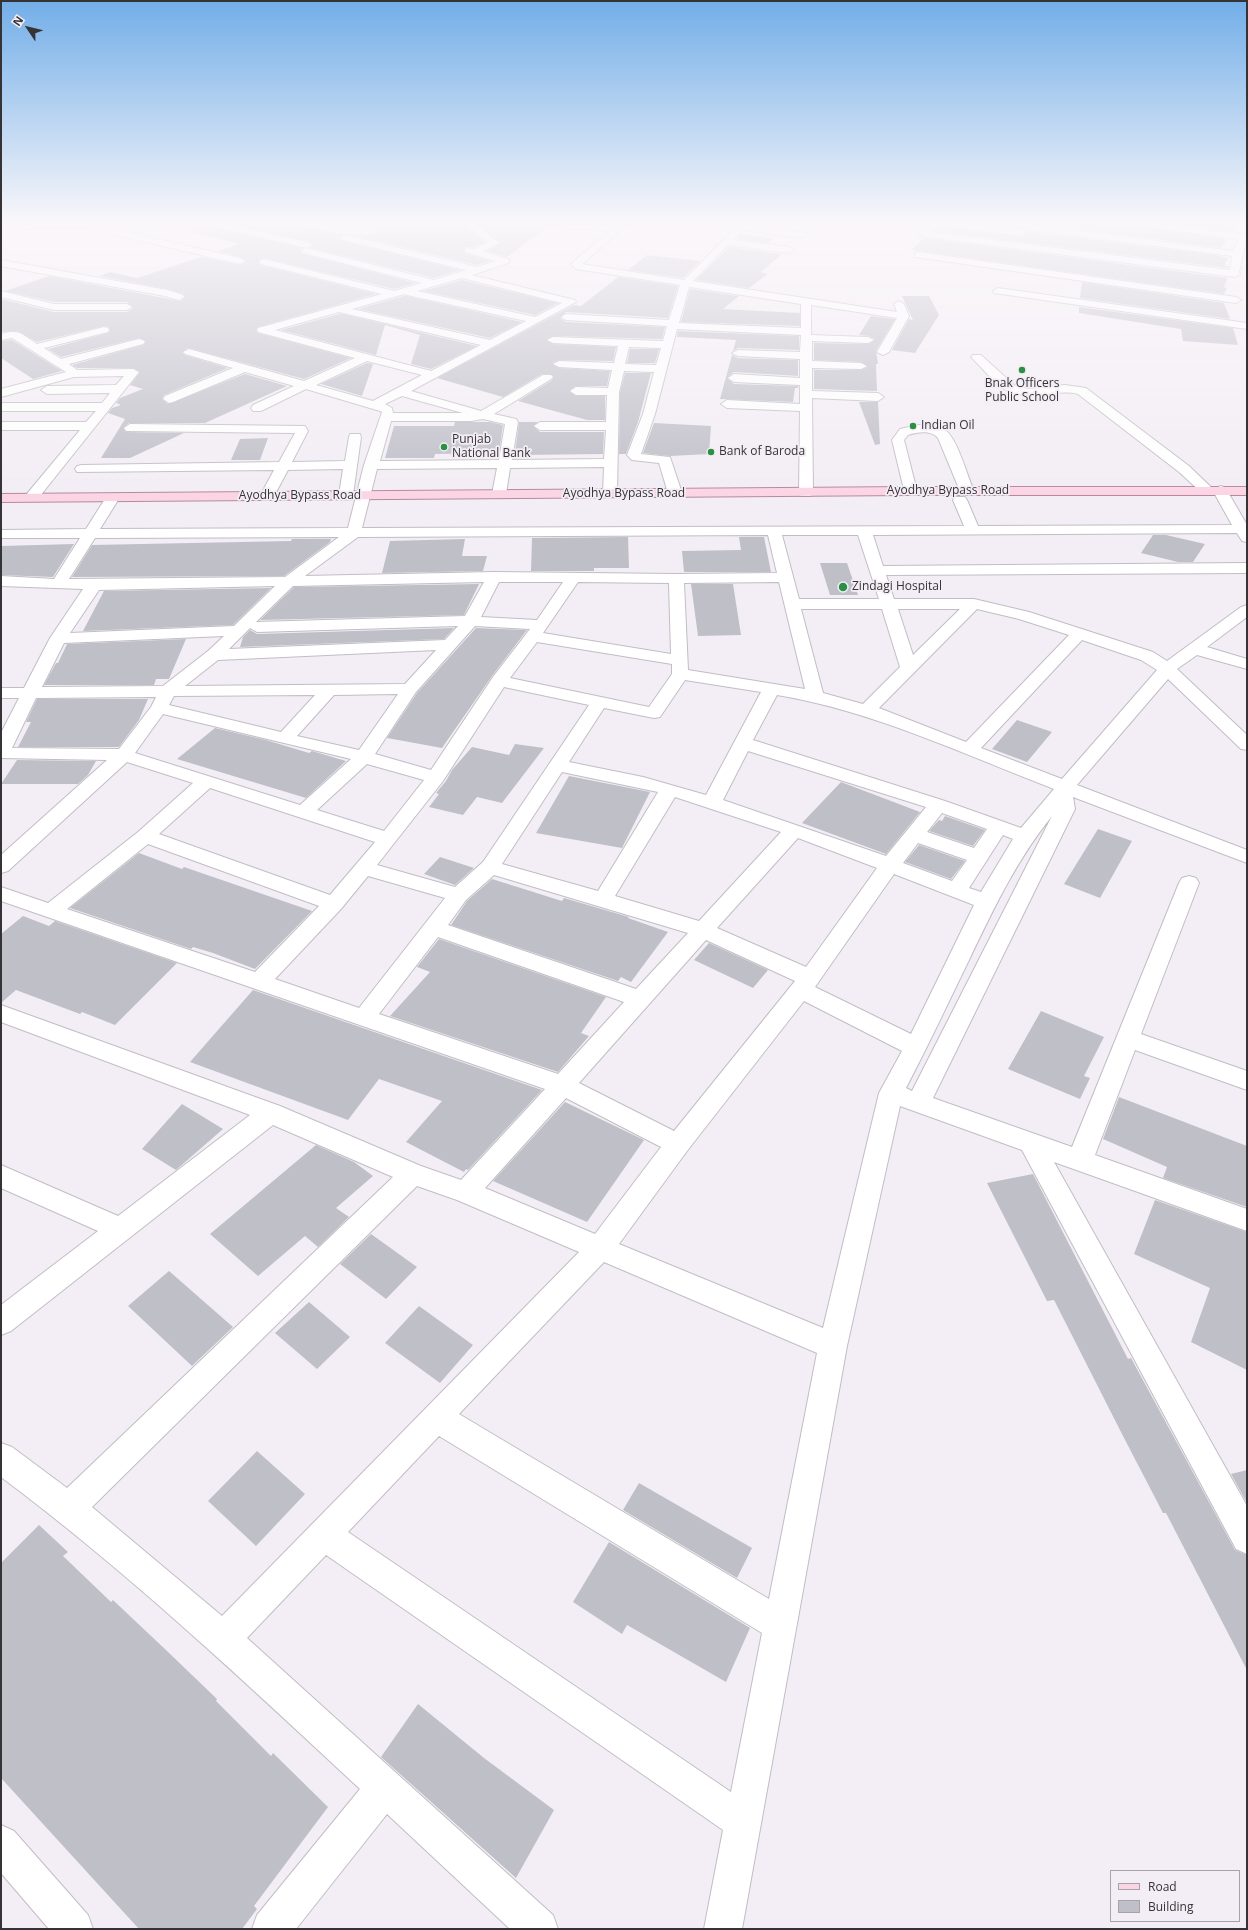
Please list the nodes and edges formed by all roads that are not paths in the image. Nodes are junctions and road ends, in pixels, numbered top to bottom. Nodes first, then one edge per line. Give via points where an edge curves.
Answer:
1 (320, 314) edge
2 (361, 314) edge
3 (504, 314) edge
4 (546, 314) edge
5 (676, 314) edge
6 (806, 314) edge
7 (883, 314) edge
8 (1164, 314) edge
9 (1240, 314) edge
10 (904, 316) joint
11 (566, 317) dead end
12 (534, 320) junction
13 (673, 324) junction
14 (1243, 325) edge
15 (104, 330) dead end
16 (807, 335) junction
17 (1, 337) edge
18 (553, 340) dead end
19 (868, 340) dead end
20 (139, 342) dead end
21 (624, 343) junction
22 (492, 344) junction
23 (667, 345) junction
24 (36, 347) junction
25 (189, 352) dead end
26 (883, 352) dead end
27 (738, 353) dead end
28 (977, 357) dead end
29 (366, 358) junction
30 (805, 360) junction
31 (60, 363) junction
32 (559, 364) dead end
33 (861, 366) dead end
34 (618, 367) junction
35 (244, 368) junction
36 (661, 369) junction
37 (72, 371) dead end
38 (434, 375) junction
39 (547, 377) dead end
40 (734, 378) dead end
41 (306, 385) junction
42 (806, 388) junction
43 (119, 389) junction
44 (14, 390) junction
45 (576, 391) dead end
46 (402, 392) junction
47 (613, 392) junction
48 (1, 393) edge
49 (878, 397) dead end
50 (169, 400) dead end
51 (727, 404) dead end
52 (375, 405) junction
53 (1, 407) edge
54 (26, 407) junction
55 (106, 407) junction
56 (257, 408) dead end
57 (806, 408) junction
58 (484, 415) junction
59 (387, 417) junction
60 (4, 426) edge
61 (90, 426) junction
62 (540, 426) dead end
63 (611, 426) junction
64 (130, 428) dead end
65 (355, 437) dead end
66 (506, 463) junction
67 (612, 463) junction
68 (352, 465) junction
69 (372, 465) junction
70 (284, 466) junction
71 (82, 469) dead end
72 (910, 491) junction
73 (1247, 491) edge
74 (675, 493) junction
75 (806, 493) junction
76 (1218, 493) junction
77 (499, 494) junction
78 (610, 494) junction
79 (267, 496) junction
80 (346, 496) junction
81 (963, 496) junction
82 (992, 496) junction
83 (1, 498) edge
84 (31, 498) junction
85 (362, 500) junction
86 (1247, 500) edge
87 (110, 502) junction
88 (1, 508) edge
89 (864, 530) junction
90 (973, 530) junction
91 (774, 531) junction
92 (354, 533) junction
93 (1, 534) edge
94 (91, 534) junction
95 (1245, 534) edge
96 (1247, 568) edge
97 (878, 571) junction
98 (494, 576) junction
99 (785, 577) junction
100 (573, 579) junction
101 (676, 579) junction
102 (290, 580) junction
103 (2, 583) edge
104 (59, 583) junction
105 (94, 585) junction
106 (792, 604) junction
107 (888, 604) junction
108 (974, 604) junction
109 (1247, 610) edge
110 (471, 621) junction
111 (257, 626) dead end
112 (537, 630) junction
113 (238, 631) junction
114 (1080, 633) junction
115 (58, 638) junction
116 (449, 645) junction
117 (1194, 649) junction
118 (214, 655) junction
119 (1247, 664) edge
120 (680, 667) junction
121 (909, 668) junction
122 (1167, 669) junction
123 (499, 681) junction
124 (772, 688) junction
125 (410, 689) junction
126 (329, 690) junction
127 (168, 691) junction
128 (1, 692) edge
129 (29, 692) junction
130 (815, 696) junction
131 (598, 703) junction
132 (159, 708) junction
133 (867, 710) junction
134 (285, 738) junction
135 (743, 742) junction
136 (1247, 745) edge
137 (970, 749) junction
138 (1, 752) edge
139 (124, 755) junction
140 (364, 757) junction
141 (558, 766) junction
142 (436, 777) junction
143 (207, 781) junction
144 (1064, 788) junction
145 (670, 790) junction
146 (712, 802) junction
147 (938, 805) junction
148 (303, 812) junction
149 (998, 827) junction
150 (793, 831) junction
151 (914, 835) junction
152 (145, 836) junction
153 (1025, 836) junction
154 (388, 839) junction
155 (978, 856) junction
156 (1247, 857) edge
157 (890, 865) junction
158 (1, 866) edge
159 (490, 867) junction
160 (363, 868) junction
161 (1189, 883) dead end
162 (956, 890) junction
163 (1, 894) edge
164 (460, 895) junction
165 (603, 899) junction
166 (986, 902) junction
167 (334, 904) junction
168 (50, 912) junction
169 (435, 928) junction
170 (703, 930) junction
171 (260, 982) junction
172 (805, 983) junction
173 (640, 999) junction
174 (1, 1013) edge
175 (364, 1018) junction
176 (1128, 1038) junction
177 (916, 1047) junction
178 (1247, 1081) edge
179 (561, 1085) junction
180 (891, 1093) junction
181 (918, 1103) junction
182 (271, 1113) junction
183 (1030, 1142) junction
184 (678, 1144) junction
185 (1080, 1160) junction
186 (413, 1174) junction
187 (1, 1176) edge
188 (466, 1192) junction
189 (1247, 1220) edge
190 (122, 1230) junction
191 (600, 1248) junction
192 (1, 1322) edge
193 (833, 1346) junction
194 (436, 1417) junction
195 (1, 1458) edge
196 (69, 1508) junction
197 (324, 1534) junction
198 (1247, 1538) edge
199 (780, 1625) junction
200 (223, 1640) junction
201 (384, 1788) junction
202 (743, 1822) junction
203 (1, 1844) edge
204 (74, 1929) edge
205 (271, 1929) edge
206 (538, 1929) edge
207 (723, 1929) edge

1 - 29 street via 262,330
2 - 22 street
3 - 12 street
4 - 12 street
5 - 13 street
6 - 16 street
7 - 10 street
8 - 14 street
9 - 14 street
10 - 26 street
11 - 13 street
12 - 22 street
13 - 16 street
13 - 23 street
15 - 24 street
16 - 19 street
16 - 30 street
17 - 24 street via 14,334
18 - 21 street
20 - 31 street
21 - 23 street
21 - 34 street
22 - 38 street
23 - 36 street
24 - 31 street
25 - 35 street
27 - 30 street
28 - 76 street via 1010,389 1024,392 1069,388 1082,391
29 - 38 street
29 - 41 street
30 - 33 street
30 - 42 street
31 - 37 street
32 - 34 street
34 - 36 street
34 - 47 street
35 - 41 street
35 - 50 street
36 - 74 street via 649,414 634,455 665,460
38 - 46 street
39 - 58 street
40 - 42 street
41 - 52 street
41 - 56 street
42 - 49 street
42 - 57 street
43 - 44 street
43 - 44 street via 133,372 74,374
43 - 55 street
44 - 48 street
45 - 47 street
46 - 52 street
46 - 58 street
47 - 63 street
51 - 57 street
52 - 59 street via 388,411
53 - 54 street
54 - 55 street
54 - 60 street
55 - 61 street
57 - 75 street
58 - 59 street
58 - 66 street via 512,422
59 - 69 street
60 - 61 street
61 - 84 street
62 - 63 street
63 - 67 street
64 - 70 street via 301,429
65 - 68 street
66 - 67 street
66 - 69 street
66 - 77 street
67 - 78 street
68 - 70 street
68 - 80 street
69 - 85 street
70 - 71 street
70 - 79 street
72 - 75 main road, Ayodhya Bypass Road
72 - 81 main road, Ayodhya Bypass Road
72 - 81 street via 898,440 904,432 924,429 934,430 944,436
73 - 76 main road, Ayodhya Bypass Road
74 - 75 main road, Ayodhya Bypass Road
74 - 78 main road, Ayodhya Bypass Road
76 - 82 main road, Ayodhya Bypass Road
76 - 82 main road, Ayodhya Bypass Road
76 - 86 main road, Ayodhya Bypass Road
76 - 95 street
77 - 78 main road, Ayodhya Bypass Road
77 - 85 main road, Ayodhya Bypass Road
79 - 80 main road, Ayodhya Bypass Road
79 - 87 main road, Ayodhya Bypass Road
80 - 85 main road, Ayodhya Bypass Road
81 - 82 main road, Ayodhya Bypass Road
81 - 85 main road, Ayodhya Bypass Road
81 - 90 street
83 - 84 main road, Ayodhya Bypass Road
84 - 87 main road, Ayodhya Bypass Road
85 - 87 main road, Ayodhya Bypass Road
85 - 92 street
87 - 88 main road, Ayodhya Bypass Road
87 - 94 street
89 - 90 street
89 - 91 street
89 - 97 street
90 - 95 street
91 - 92 street
91 - 99 street
92 - 94 street
92 - 102 street
93 - 94 street
94 - 104 street
96 - 97 street
97 - 107 street
98 - 100 street
98 - 102 street
98 - 110 street
99 - 101 street
99 - 106 street
100 - 101 street
100 - 112 street
101 - 120 street
102 - 105 street
102 - 113 street
103 - 104 street
104 - 105 street
105 - 115 street
106 - 107 street
106 - 130 street
107 - 108 street
107 - 121 street
108 - 114 street via 1023,615
108 - 121 street
109 - 117 street
110 - 111 street
110 - 112 street
110 - 116 street
112 - 120 street
112 - 123 street
113 - 115 street
113 - 118 street
114 - 122 street via 1146,656
114 - 137 street
115 - 129 street
116 - 118 street
116 - 125 street
117 - 119 street
117 - 122 street
118 - 127 street
120 - 124 street
120 - 131 street via 654,714
121 - 133 street
122 - 136 street
122 - 144 street
123 - 131 street
123 - 142 street
124 - 130 street
124 - 135 street
125 - 126 street
125 - 140 street
126 - 127 street
126 - 134 street
127 - 129 street
127 - 132 street
128 - 129 street
129 - 138 street
130 - 133 street
131 - 141 street
132 - 134 street
132 - 139 street
133 - 137 street
134 - 140 street
135 - 146 street
135 - 147 street
137 - 144 street
138 - 139 street
139 - 143 street
139 - 158 street
140 - 142 street
140 - 148 street
141 - 145 street
141 - 159 street
142 - 154 street
143 - 148 street
143 - 152 street
144 - 153 street
144 - 156 street
144 - 181 street via 1065,809
145 - 146 street
145 - 165 street
146 - 150 street
147 - 149 street
147 - 151 street
148 - 154 street
149 - 153 street
149 - 155 street
150 - 157 street
150 - 170 street
151 - 155 street
151 - 157 street
152 - 167 street
152 - 168 street
153 - 166 street
154 - 160 street
155 - 162 street
157 - 162 street
157 - 172 street
159 - 164 street
159 - 165 street
160 - 164 street
160 - 167 street
161 - 176 street
162 - 166 street
163 - 168 street
164 - 169 street
165 - 170 street
166 - 177 street
167 - 171 street
168 - 171 street
169 - 173 street
169 - 175 street
170 - 172 street
170 - 173 street
171 - 175 street
172 - 177 street
172 - 184 street
173 - 179 street
174 - 182 street
175 - 179 street
176 - 178 street
176 - 185 street
177 - 180 street
179 - 184 street
179 - 188 street
180 - 181 street
180 - 193 street
181 - 183 street
182 - 186 street
182 - 190 street
183 - 185 street
183 - 198 street
184 - 191 street
185 - 189 street
186 - 188 street
186 - 196 street
187 - 190 street
188 - 191 street
190 - 192 street
191 - 193 street
191 - 194 street
193 - 199 street
194 - 197 street
194 - 199 street
195 - 196 street
196 - 200 street
197 - 200 street
197 - 202 street
199 - 202 street
200 - 201 street
201 - 205 street
201 - 206 street
202 - 207 street
203 - 204 street

